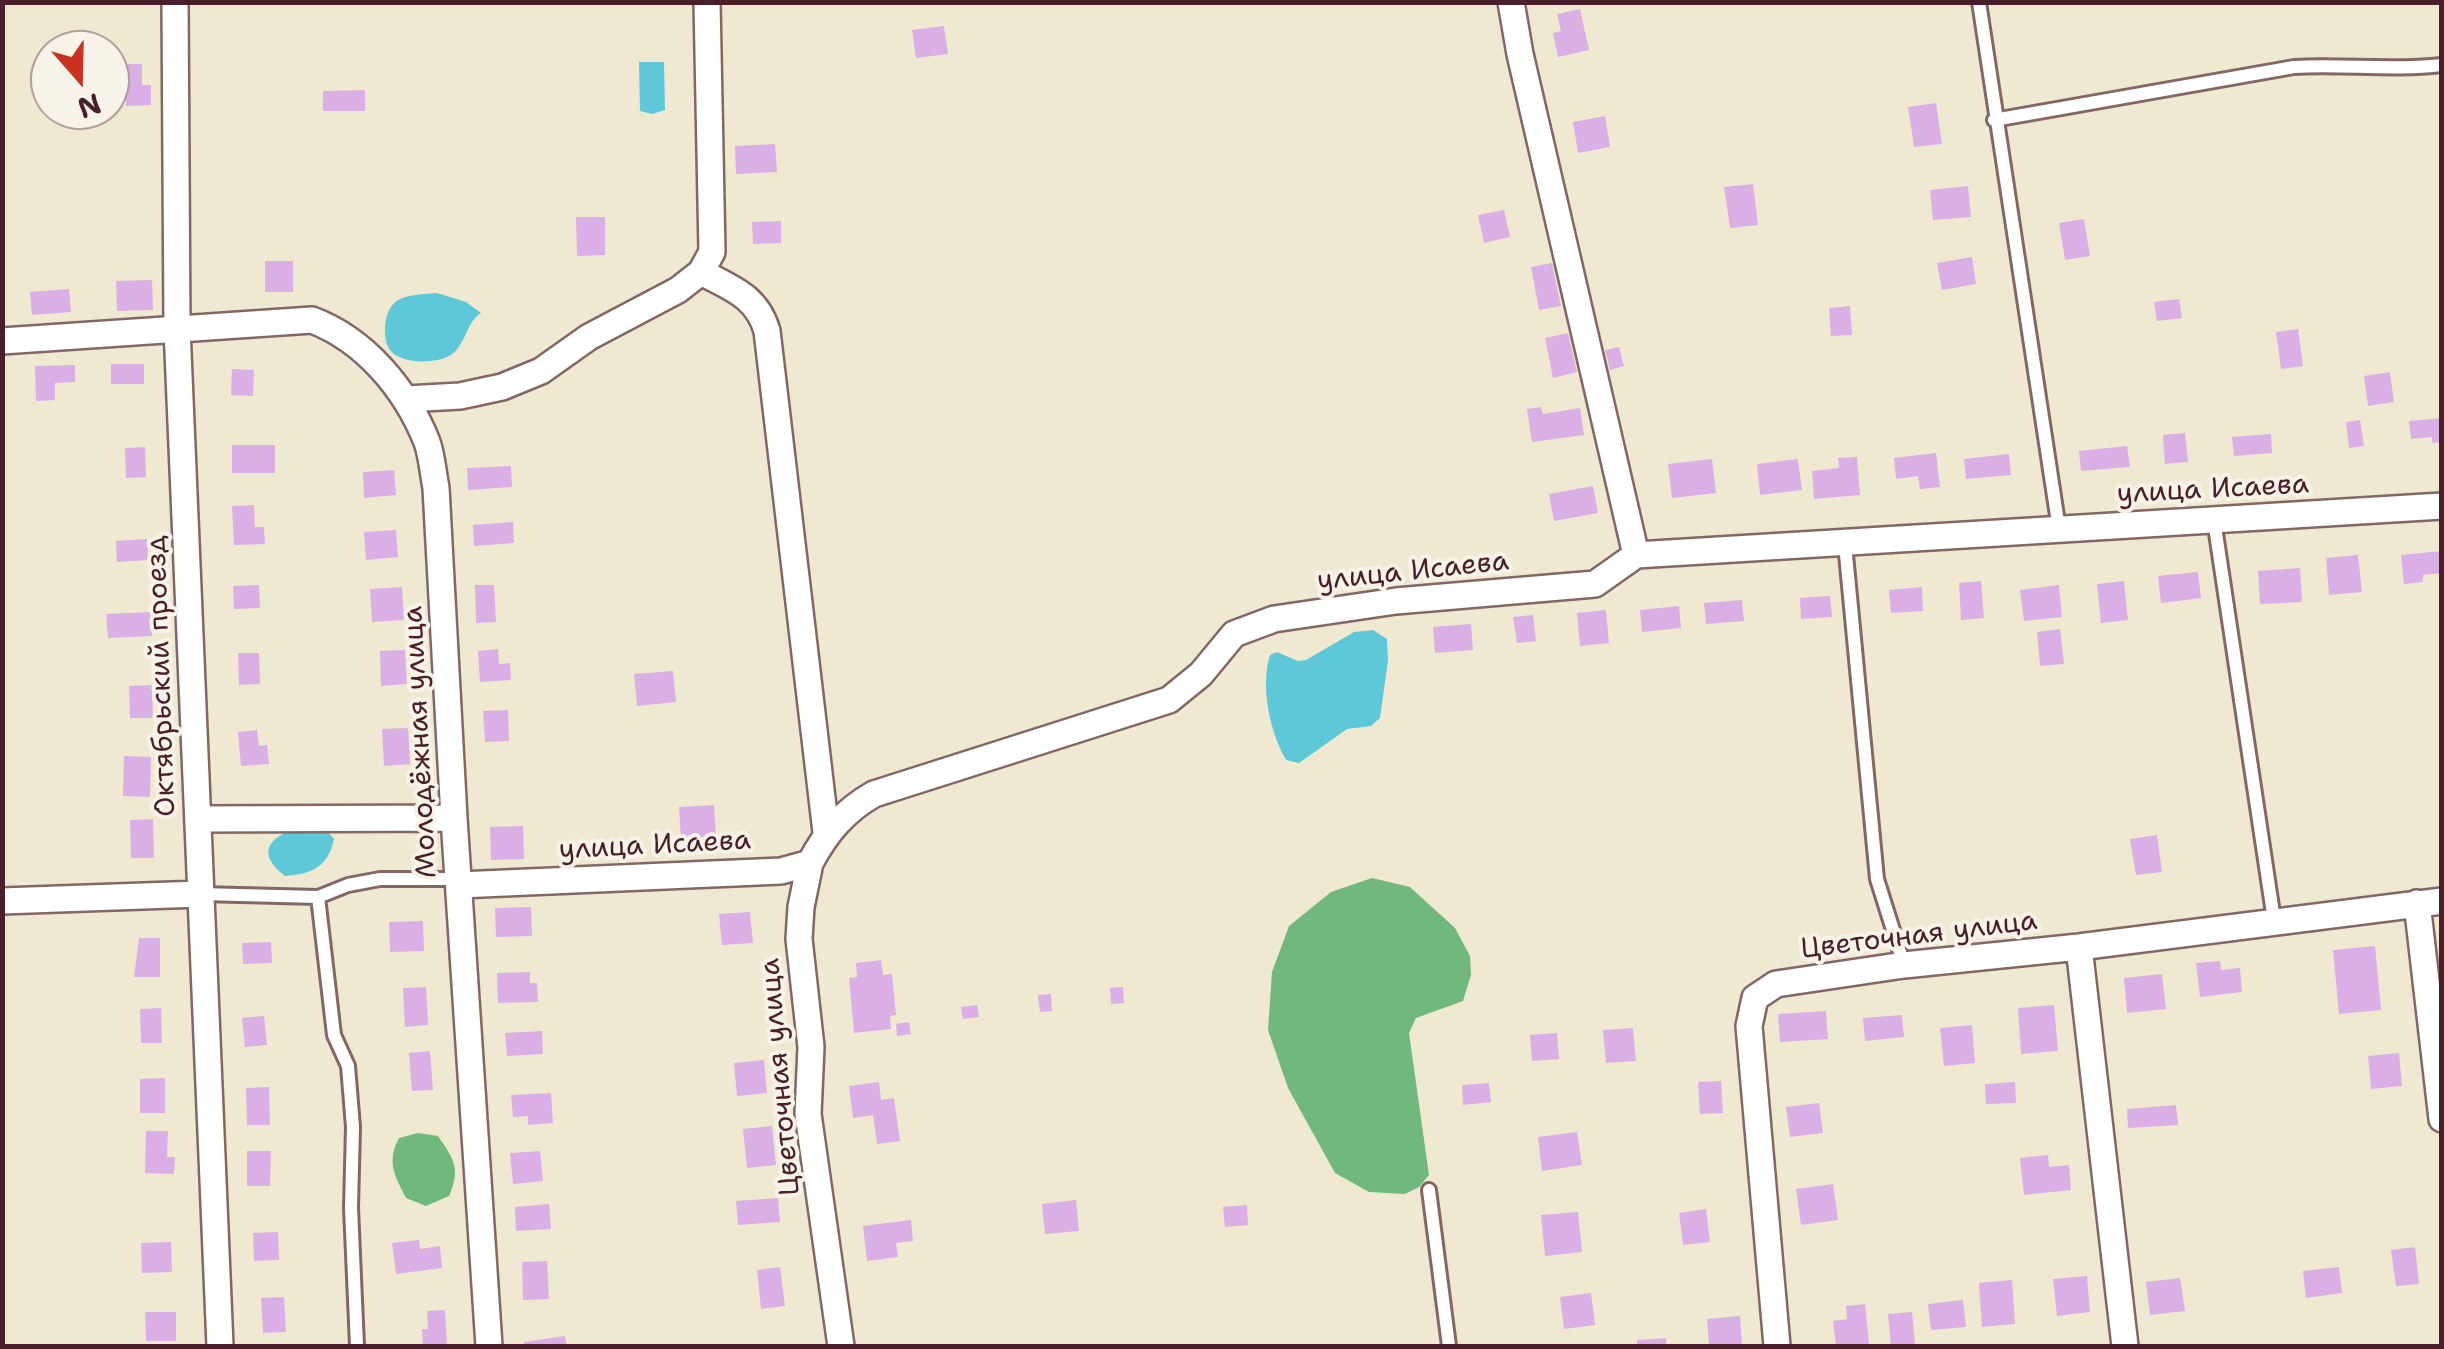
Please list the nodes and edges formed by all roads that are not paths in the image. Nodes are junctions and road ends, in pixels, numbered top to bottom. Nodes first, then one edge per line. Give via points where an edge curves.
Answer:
1 (175, 2) edge
2 (707, 2) edge
3 (1511, 2) edge
4 (1978, 2) edge
5 (2442, 65) edge
6 (1994, 120) junction
7 (701, 272) junction
8 (178, 328) junction
9 (2, 341) edge
10 (406, 399) junction
11 (2442, 506) edge
12 (2214, 520) junction
13 (2058, 530) junction
14 (1845, 544) junction
15 (1636, 555) junction
16 (454, 818) junction
17 (198, 819) junction
18 (826, 832) junction
19 (810, 863) junction
20 (459, 882) junction
21 (200, 894) junction
22 (318, 897) junction
23 (2, 901) edge
24 (2429, 902) edge
25 (2274, 920) junction
26 (2079, 947) junction
27 (1904, 965) junction
28 (2442, 1119) edge
29 (1430, 1190) dead end
30 (220, 1346) edge
31 (357, 1346) edge
32 (489, 1346) edge
33 (841, 1346) edge
34 (1448, 1346) edge
35 (1777, 1346) edge
36 (2125, 1346) edge

1 - 8 street, Октябрьский проезд
2 - 7 street via 712,252
3 - 15 street
4 - 6 lane
5 - 6 lane via 2294,67
6 - 13 lane
7 - 10 street via 541,371 460,396
7 - 18 street via 746,296 767,330
8 - 9 street, Молодёжная улица
8 - 10 street, Молодёжная улица via 312,320 353,340
8 - 17 street, Октябрьский проезд
10 - 16 street, Молодёжная улица via 428,445 436,488
11 - 12 street, улица Исаева
12 - 13 street, улица Исаева
12 - 25 lane
13 - 14 street, улица Исаева
14 - 15 street, улица Исаева
14 - 27 lane via 1877,879
15 - 18 street, улица Исаева via 1595,584 1274,619 1234,634 1169,700 874,794
16 - 17 street
16 - 20 street, Молодёжная улица
17 - 21 street, Октябрьский проезд
18 - 19 street, улица Исаева
19 - 20 street, улица Исаева via 782,871
19 - 33 street, Цветочная улица via 799,939 811,1047 808,1114
20 - 22 lane via 380,880
20 - 32 street, Молодёжная улица
21 - 22 lane
21 - 23 street
21 - 30 street, Октябрьский проезд
22 - 31 lane via 334,1035 348,1066
24 - 25 street, Цветочная улица
24 - 28 street
25 - 26 street, Цветочная улица
26 - 27 street, Цветочная улица
26 - 36 street
27 - 35 street, Цветочная улица via 1776,984 1755,998 1749,1026
29 - 34 lane

